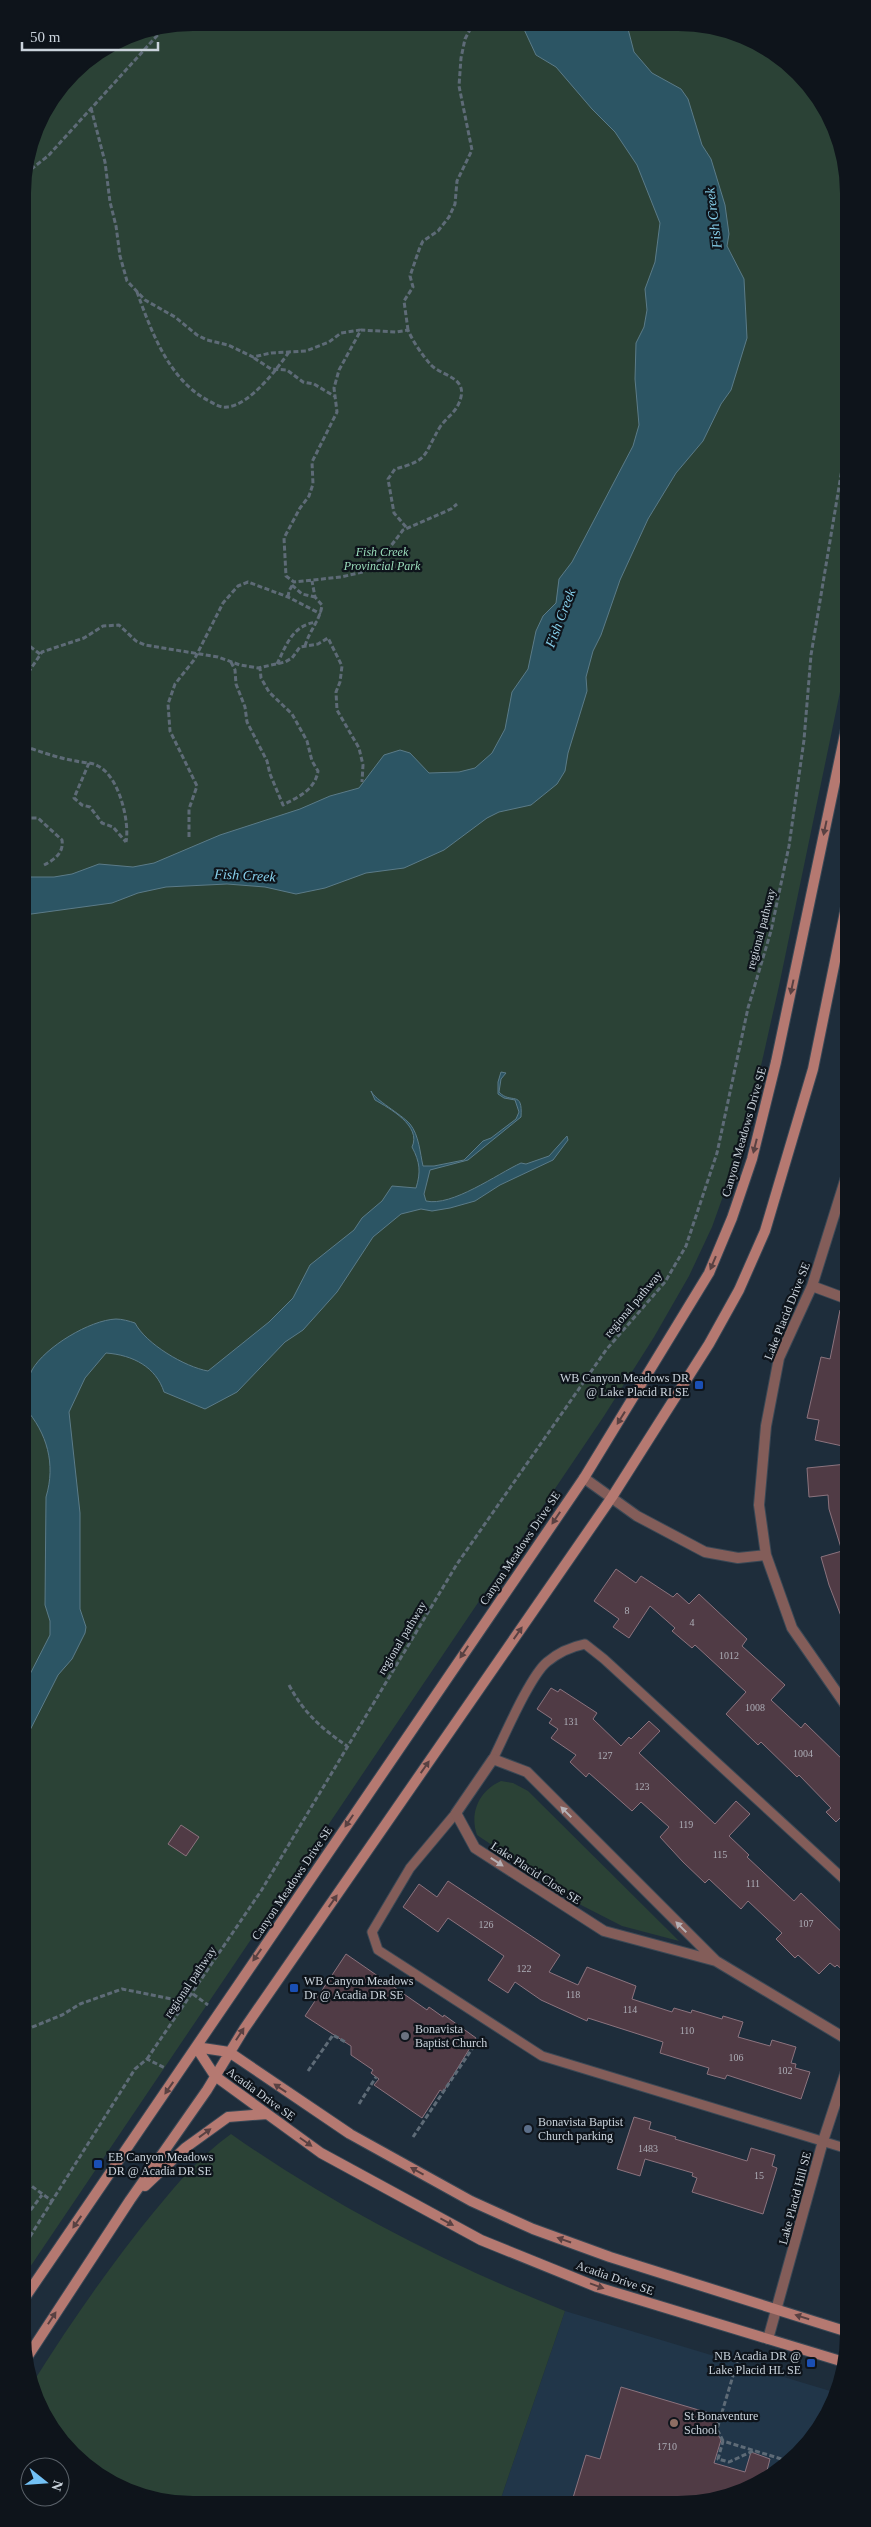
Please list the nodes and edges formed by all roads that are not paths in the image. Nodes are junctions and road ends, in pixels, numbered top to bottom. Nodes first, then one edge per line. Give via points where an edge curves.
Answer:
1 (840, 759) edge
2 (840, 938) edge
3 (840, 1195) edge
4 (812, 1286) junction
5 (839, 1296) edge
6 (584, 1478) junction
7 (612, 1497) junction
8 (766, 1555) junction
9 (839, 1696) edge
10 (493, 1759) junction
11 (456, 1813) junction
12 (839, 1875) edge
13 (716, 1961) junction
14 (839, 2035) edge
15 (196, 2048) junction
16 (229, 2052) junction
17 (215, 2076) junction
18 (839, 2092) edge
19 (266, 2114) junction
20 (823, 2141) junction
21 (839, 2146) edge
22 (130, 2200) junction
23 (31, 2289) edge
24 (777, 2310) junction
25 (839, 2329) edge
26 (768, 2339) junction
27 (32, 2349) edge
28 (838, 2360) edge

1 -> 6 main road, Canyon Meadows Drive SE via 776,1062 752,1159 732,1218 704,1282
2 - 7 main road via 813,1069 765,1231 739,1290 713,1336
3 - 4 street, Lake Placid Drive SE
4 - 5 street
4 - 8 street, Lake Placid Drive SE via 779,1358 766,1426 759,1505
6 - 7 street
6 -> 15 main road, Canyon Meadows Drive SE
7 - 8 street via 637,1516 705,1552 738,1558
16 -> 7 main road
8 - 9 street, Lake Placid Drive SE via 792,1628
10 - 11 street
10 - 12 lane via 533,1681 546,1663 568,1647 585,1644
13 -> 10 street, Lake Placid Close SE via 527,1772
11 -> 13 street, Lake Placid Close SE via 475,1848 604,1931
11 - 20 lane via 410,1868 372,1932 378,1950 542,2056
13 - 14 street, Lake Placid Close SE
15 - 16 main road, Acadia Drive SE
15 - 17 main road, Acadia Drive SE
15 -> 23 main road, Canyon Meadows Drive SE
16 - 17 main road
24 -> 16 main road, Acadia Drive SE via 550,2235 471,2201 350,2134
17 - 19 main road, Acadia Drive SE
17 - 22 main road
18 - 20 street, Lake Placid Hill SE
22 -> 19 main road via 185,2148 228,2117
19 -> 26 main road, Acadia Drive SE via 321,2153 481,2240 597,2287
20 - 21 lane
20 - 24 street, Lake Placid Hill SE
27 -> 22 main road
25 -> 24 main road, Acadia Drive SE
24 - 26 street, Lake Placid Hill SE
26 - 28 main road, Acadia Drive SE

